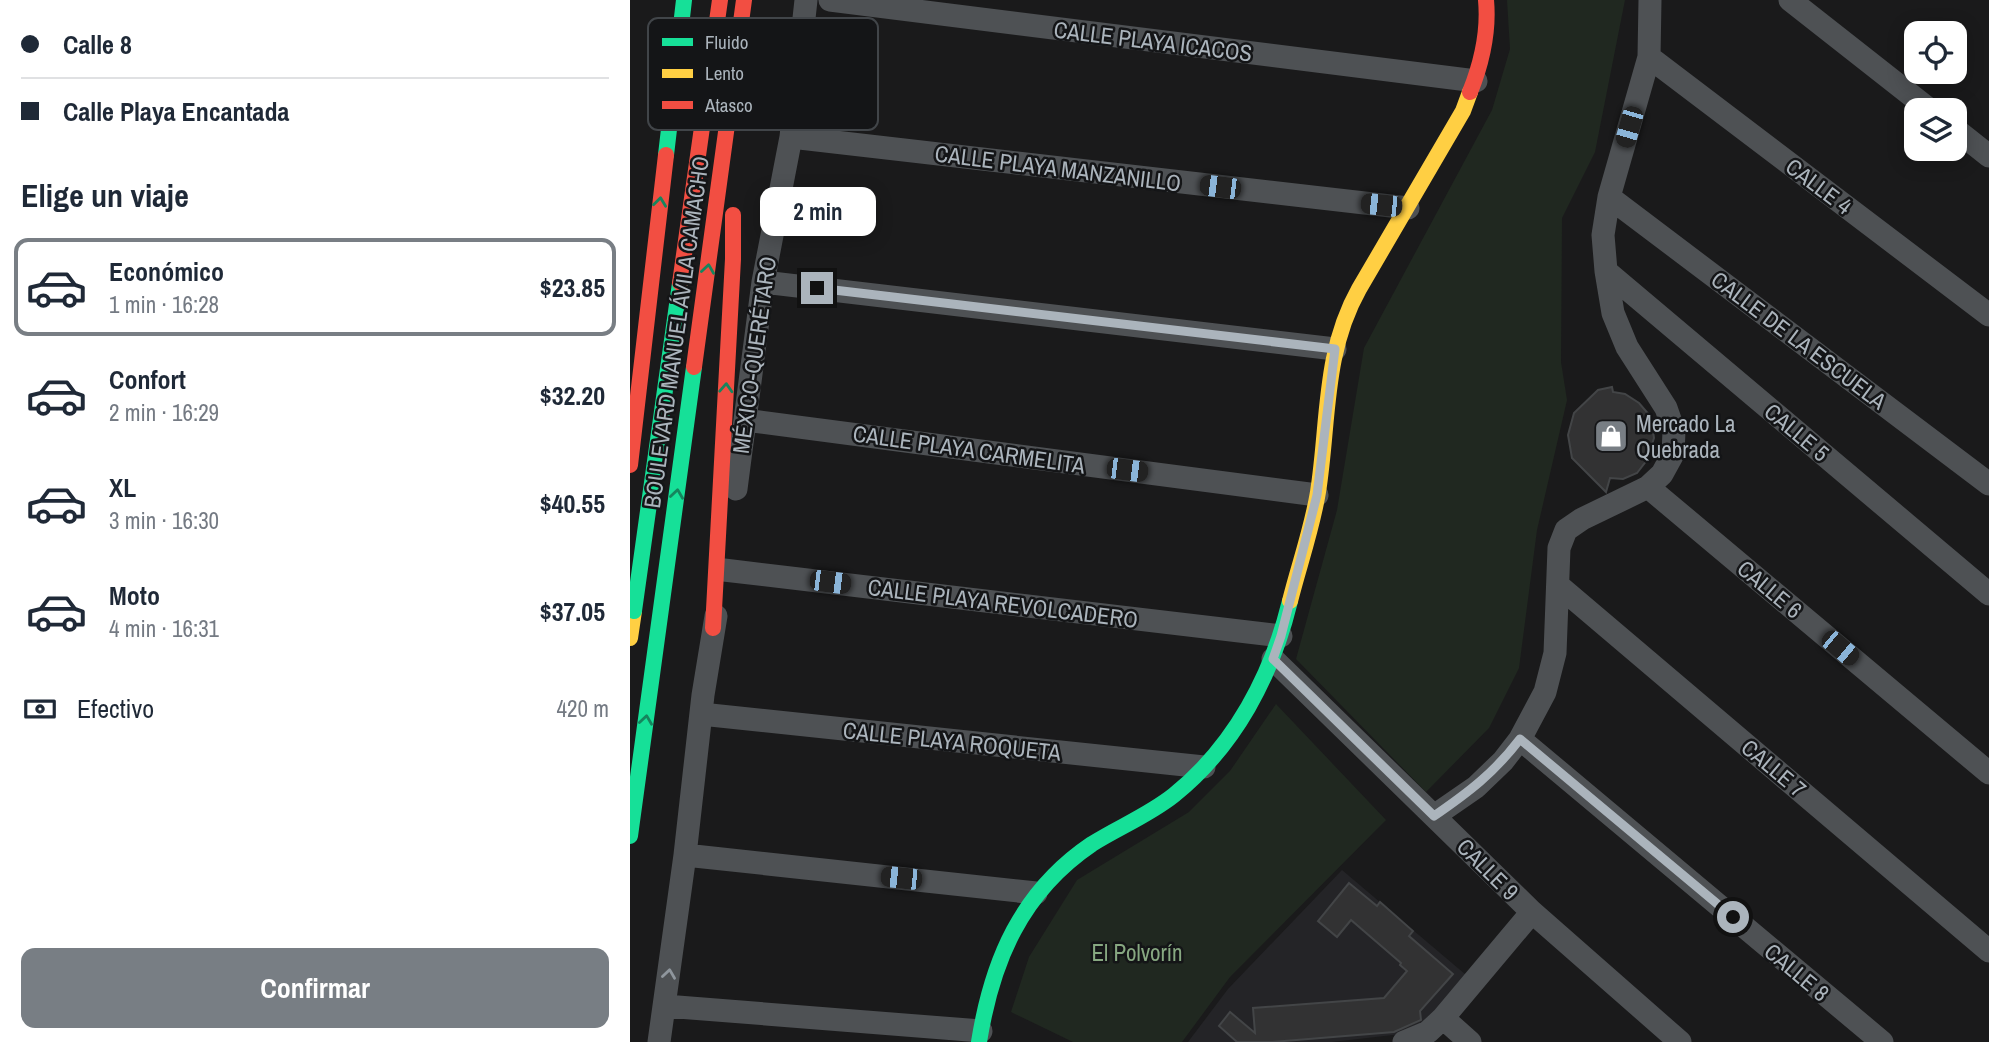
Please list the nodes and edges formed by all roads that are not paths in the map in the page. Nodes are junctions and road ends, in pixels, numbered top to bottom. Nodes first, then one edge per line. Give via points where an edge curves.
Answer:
1 (684, 0) edge
2 (720, 0) edge
3 (736, 0) edge
4 (744, 0) edge
5 (806, 0) edge
6 (830, 0) edge
7 (1486, 0) edge
8 (1650, 0) edge
9 (1790, 0) edge
10 (682, 18) edge
11 (717, 18) edge
12 (731, 18) edge
13 (742, 18) edge
14 (804, 18) edge
15 (1649, 57) junction
16 (1476, 81) junction
17 (1915, 98) edge
18 (669, 130) edge
19 (699, 130) edge
20 (702, 130) edge
21 (726, 130) edge
22 (732, 130) edge
23 (792, 130) edge
24 (791, 137) junction
25 (1967, 139) edge
26 (1989, 156) edge
27 (1609, 197) junction
28 (1408, 208) junction
29 (1606, 271) junction
30 (763, 282) junction
31 (648, 310) junction
32 (1989, 315) edge
33 (1335, 349) junction
34 (745, 420) junction
35 (630, 465) edge
36 (1989, 484) edge
37 (1648, 487) junction
38 (1317, 495) junction
39 (724, 570) junction
40 (1559, 586) junction
41 (1989, 594) edge
42 (713, 628) junction
43 (1281, 636) junction
44 (630, 638) edge
45 (1273, 659) junction
46 (701, 714) junction
47 (1520, 739) junction
48 (1204, 767) junction
49 (1989, 773) edge
50 (1434, 816) junction
51 (630, 836) edge
52 (685, 855) junction
53 (1036, 893) junction
54 (1532, 912) junction
55 (1989, 951) edge
56 (665, 1006) junction
57 (1443, 1018) junction
58 (980, 1036) edge
59 (659, 1042) edge
60 (1404, 1042) edge
61 (1470, 1042) edge
62 (1679, 1042) edge
63 (1882, 1042) edge

10 -> 1 main road
2 - 11 main road, bridge
3 - 12 main road
4 - 13 main road, BOULEVARD MANUEL ÁVILA CAMACHO
5 - 14 street, MÉXICO-QUERÉTARO
6 - 16 street, CALLE PLAYA ICACOS
7 - 16 main road via 1486,37
8 - 15 street
9 - 17 street
15 - 27 street
15 - 32 street, CALLE 4
16 - 28 main road via 1464,111
31 -> 18 main road
19 - 31 main road
20 - 44 main road, bridge
51 -> 21 main road, BOULEVARD MANUEL ÁVILA CAMACHO
42 -> 22 main road via 733,259
23 - 24 street, MÉXICO-QUERÉTARO
24 - 28 street, CALLE PLAYA MANZANILLO
24 - 30 street, MÉXICO-QUERÉTARO
25 - 26 street
27 - 29 street via 1603,235
27 - 36 street, CALLE DE LA ESCUELA
28 - 33 main road via 1343,319
29 - 37 street via 1613,313 1627,347 1666,408 1674,431 1673,454
29 - 41 street, CALLE 5
30 - 33 street
30 - 34 street, MÉXICO-QUERÉTARO
31 - 35 main road
33 - 38 main road
34 - 38 street, CALLE PLAYA CARMELITA
34 - 39 street, MÉXICO-QUERÉTARO
37 - 40 street via 1566,530 1559,548
37 - 49 street, CALLE 6
38 - 43 main road
39 - 42 street, MÉXICO-QUERÉTARO
39 - 43 street, CALLE PLAYA REVOLCADERO
40 - 47 street via 1556,653 1545,692
40 - 55 street, CALLE 7
42 - 46 street, MÉXICO-QUERÉTARO
43 - 45 main road
45 - 48 main road via 1230,735
45 - 50 street, CALLE 9
46 - 48 street, CALLE PLAYA ROQUETA
46 - 52 street, MÉXICO-QUERÉTARO
47 - 50 street via 1476,787
47 - 63 street, CALLE 8
48 - 53 main road via 1173,795 1059,868
50 - 54 street, CALLE 9
52 - 53 street
56 -> 52 street, MÉXICO-QUERÉTARO
53 - 58 main road via 997,963
54 - 57 street
54 - 62 street, CALLE 9
56 - 58 street
56 - 59 street, MÉXICO-QUERÉTARO
57 - 60 street via 1428,1032
57 - 61 street

